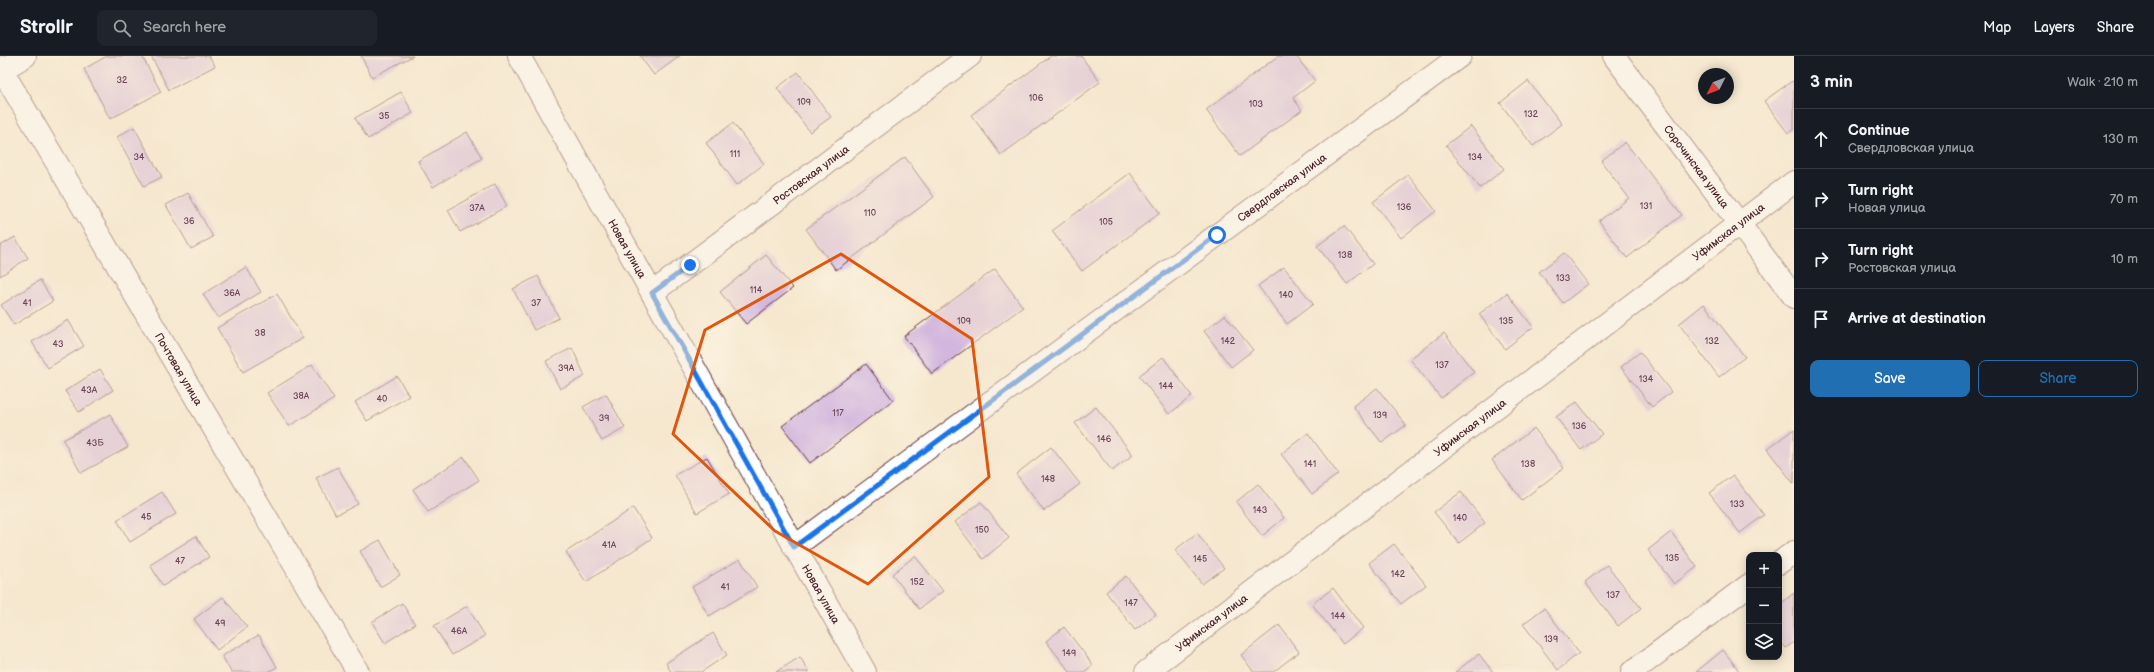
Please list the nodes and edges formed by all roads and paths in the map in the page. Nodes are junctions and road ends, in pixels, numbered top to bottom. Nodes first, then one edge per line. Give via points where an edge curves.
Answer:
1 (25, 56) edge
2 (519, 56) edge
3 (970, 56) edge
4 (1460, 56) edge
5 (1614, 56) edge
6 (1, 69) edge
7 (1794, 182) edge
8 (1739, 223) junction
9 (652, 293) junction
10 (1794, 296) edge
11 (794, 547) junction
12 (1794, 552) edge
13 (1782, 561) edge
14 (1746, 587) edge
15 (358, 672) edge
16 (865, 672) edge
17 (1146, 672) edge
18 (1632, 672) edge

1 - 6 street
2 - 9 street, Новая улица
3 - 9 street, Ростовская улица
4 - 11 street, Свердловская улица
5 - 8 street, Сорочинская улица
6 - 15 street, Почтовая улица
7 - 8 street, Уфимская улица
8 - 10 street, Сорочинская улица
8 - 17 street, Уфимская улица
9 - 11 street, Новая улица
11 - 16 street, Новая улица
12 - 13 street
14 - 18 street

